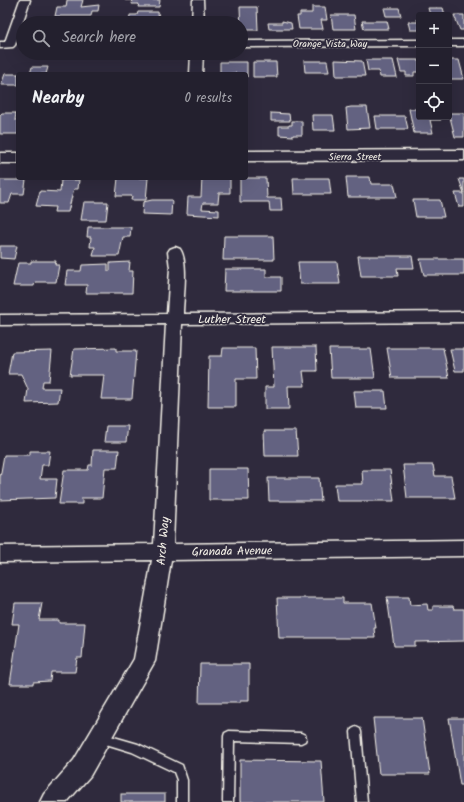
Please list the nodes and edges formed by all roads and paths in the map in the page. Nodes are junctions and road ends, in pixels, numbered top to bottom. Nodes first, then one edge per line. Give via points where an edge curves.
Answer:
1 (24, 0) edge
2 (198, 0) edge
3 (17, 16) edge
4 (198, 16) edge
5 (16, 19) edge
6 (416, 43) edge
7 (452, 43) edge
8 (464, 43) edge
9 (248, 44) edge
10 (5, 45) edge
11 (197, 60) edge
12 (196, 72) edge
13 (464, 155) edge
14 (248, 156) edge
15 (0, 158) edge
16 (16, 158) edge
17 (175, 252) dead end
18 (464, 317) edge
19 (175, 319) junction
20 (0, 320) edge
21 (464, 548) edge
22 (163, 552) junction
23 (0, 554) edge
24 (356, 732) dead end
25 (99, 738) junction
26 (301, 738) dead end
27 (52, 802) edge
28 (182, 802) edge
29 (228, 802) edge
30 (362, 802) edge

1 - 3 street
2 - 4 street
5 - 10 street
6 - 9 street, Orange Vista Way
7 - 8 street
11 - 12 street
13 - 14 street, Sierra Street
15 - 16 street
17 - 19 street, Arch Way
18 - 19 street, Luther Street
19 - 20 street, Luther Street
19 - 22 street, Arch Way
21 - 22 street, Granada Avenue
22 - 23 street, Granada Avenue
22 - 25 street, Arch Way via 144,661
24 - 30 lane
25 - 27 street, Arch Way via 82,768
25 - 28 lane via 134,748 178,769 182,780
26 - 29 lane via 229,736

